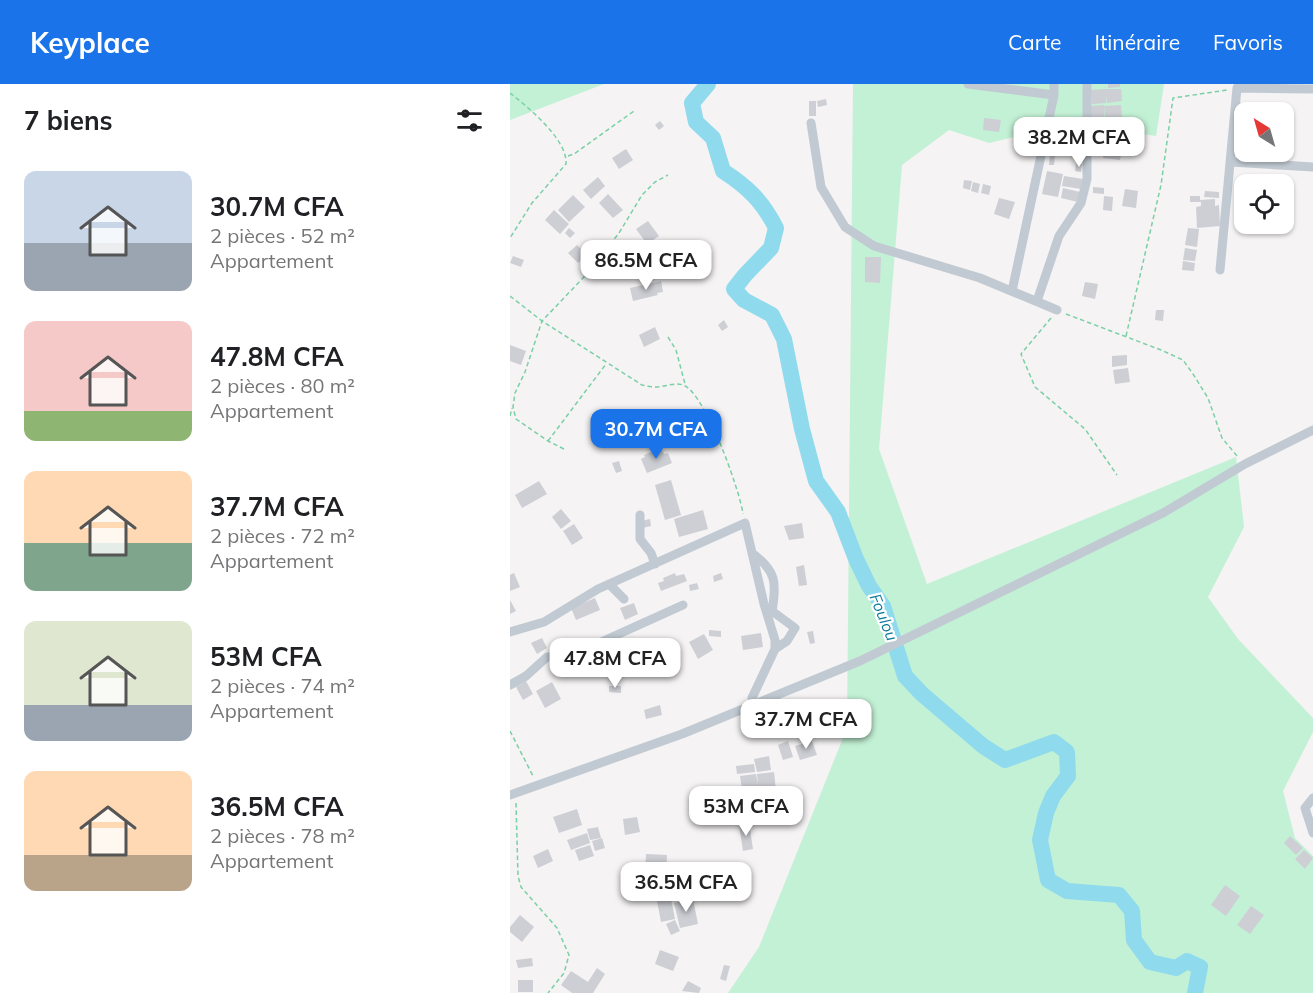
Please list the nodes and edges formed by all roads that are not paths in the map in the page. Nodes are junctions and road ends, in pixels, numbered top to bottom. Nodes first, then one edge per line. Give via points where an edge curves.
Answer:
1 (968, 84) edge
2 (1054, 84) edge
3 (1087, 84) edge
4 (1313, 89) edge
5 (1054, 95) junction
6 (811, 123) dead end
7 (1231, 162) junction
8 (1313, 167) edge
9 (1220, 270) dead end
10 (1012, 291) junction
11 (1037, 301) junction
12 (1057, 310) road end
13 (1313, 430) edge
14 (640, 515) dead end
15 (752, 554) junction
16 (655, 564) junction
17 (609, 584) junction
18 (624, 599) dead end
19 (683, 605) dead end
20 (510, 632) edge
21 (775, 650) junction
22 (510, 685) edge
23 (754, 706) junction
24 (513, 795) edge
25 (1313, 798) edge
26 (1313, 833) edge

1 - 5 street
2 - 5 street
3 - 11 street via 1085,187 1081,203 1059,236
4 - 7 street via 1237,88
5 - 10 street
6 - 10 street via 821,187 845,227 874,246
7 - 8 street
7 - 9 street
10 - 11 street
11 - 12 street
13 - 23 street via 1245,464 1164,513 860,661
14 - 16 street via 640,539
15 - 16 street via 744,523
15 - 21 street
15 - 21 street via 774,577 772,610 795,628 787,642
16 - 17 street
17 - 18 street
17 - 20 street via 544,622
19 - 22 street via 568,657 547,657
21 - 23 street via 752,698
23 - 24 street
25 - 26 street via 1305,808

